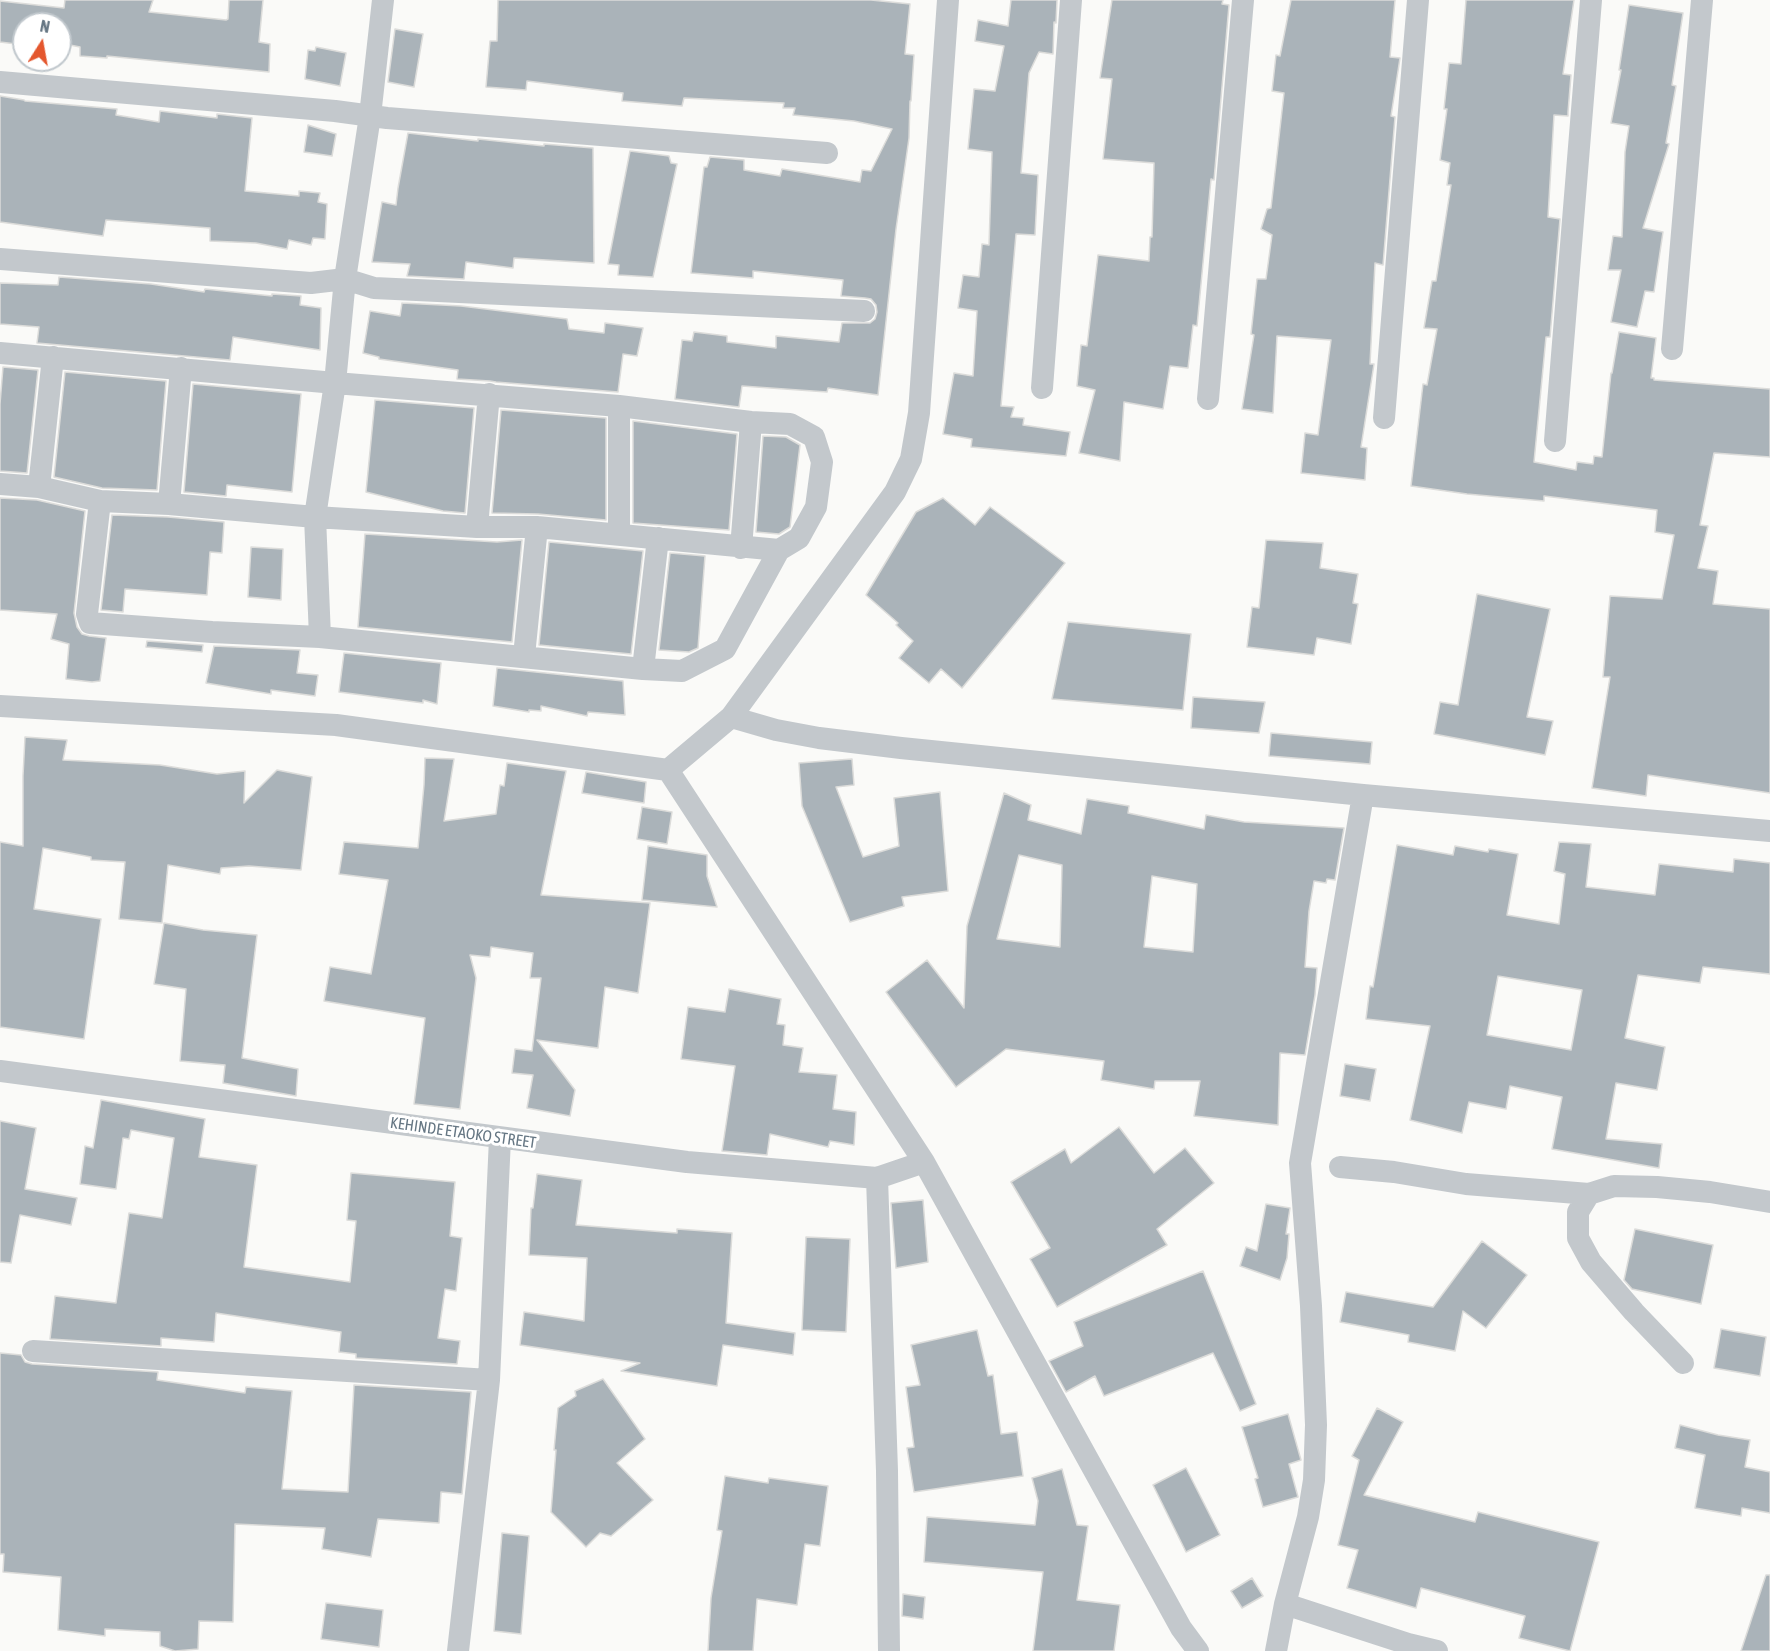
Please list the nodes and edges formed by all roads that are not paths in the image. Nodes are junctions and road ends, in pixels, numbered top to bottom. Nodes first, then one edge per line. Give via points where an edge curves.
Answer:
1 (383, 0) edge
2 (948, 0) edge
3 (1071, 0) edge
4 (1243, 0) edge
5 (1418, 0) edge
6 (1591, 0) edge
7 (1702, 0) edge
8 (0, 82) edge
9 (370, 116) junction
10 (827, 153) dead end
11 (0, 258) edge
12 (345, 279) junction
13 (864, 311) dead end
14 (1672, 349) dead end
15 (0, 353) edge
16 (53, 357) junction
17 (181, 368) junction
18 (335, 383) junction
19 (1042, 388) dead end
20 (489, 394) junction
21 (1208, 399) dead end
22 (619, 406) junction
23 (1384, 418) dead end
24 (751, 422) junction
25 (1555, 441) dead end
26 (0, 484) edge
27 (39, 487) junction
28 (100, 501) junction
29 (169, 504) junction
30 (315, 517) junction
31 (477, 526) junction
32 (537, 527) junction
33 (619, 534) junction
34 (658, 538) junction
35 (741, 548) junction
36 (779, 550) junction
37 (320, 637) junction
38 (524, 656) junction
39 (643, 669) junction
40 (0, 706) edge
41 (731, 717) junction
42 (668, 770) junction
43 (1363, 795) junction
44 (1770, 831) edge
45 (0, 1071) edge
46 (500, 1138) junction
47 (924, 1162) junction
48 (1340, 1167) dead end
49 (877, 1178) junction
50 (1589, 1194) junction
51 (1770, 1202) edge
52 (33, 1351) dead end
53 (1683, 1364) dead end
54 (489, 1380) junction
55 (1285, 1604) junction
56 (1409, 1647) edge
57 (458, 1651) edge
58 (889, 1651) edge
59 (1198, 1651) edge
60 (1276, 1651) edge
61 (1437, 1651) edge

1 - 9 street
2 - 41 street via 919,413 911,459 895,492
3 - 19 street
4 - 21 street
5 - 23 street
6 - 25 street
7 - 14 street
8 - 9 street
9 - 10 street
9 - 12 street
11 - 12 street via 311,283
12 - 13 street via 374,288
12 - 18 street
15 - 16 street
16 - 17 street
16 - 27 street
17 - 18 street
17 - 29 street
18 - 20 street
18 - 30 street
20 - 22 street
20 - 31 street
22 - 24 street
22 - 33 street
24 - 35 street
24 - 36 street via 790,424 813,438 822,462 816,507 799,538
26 - 27 street
27 - 28 street
28 - 29 street
28 - 37 street via 87,614 90,623
29 - 30 street
30 - 31 street
30 - 37 street
31 - 32 street
32 - 33 street
32 - 38 street
33 - 34 street
34 - 35 street
34 - 39 street
35 - 36 street
36 - 39 street via 725,649 682,671
37 - 38 street
38 - 39 street
40 - 42 street via 336,725
41 - 42 street
41 - 43 street via 776,730 901,748
42 - 47 street
43 - 44 street
43 - 55 street via 1300,1162 1316,1425 1308,1517
45 - 46 street, KEHINDE ETAOKO STREET
46 - 49 street, KEHINDE ETAOKO STREET via 687,1162
46 - 54 street
47 - 49 street, KEHINDE ETAOKO STREET
47 - 59 street via 1181,1628
48 - 50 street via 1466,1184
49 - 58 street
50 - 51 street via 1614,1186 1657,1187
50 - 53 street via 1578,1212 1578,1238 1591,1262
52 - 54 street
54 - 57 street
55 - 56 street
55 - 60 street
56 - 61 street

